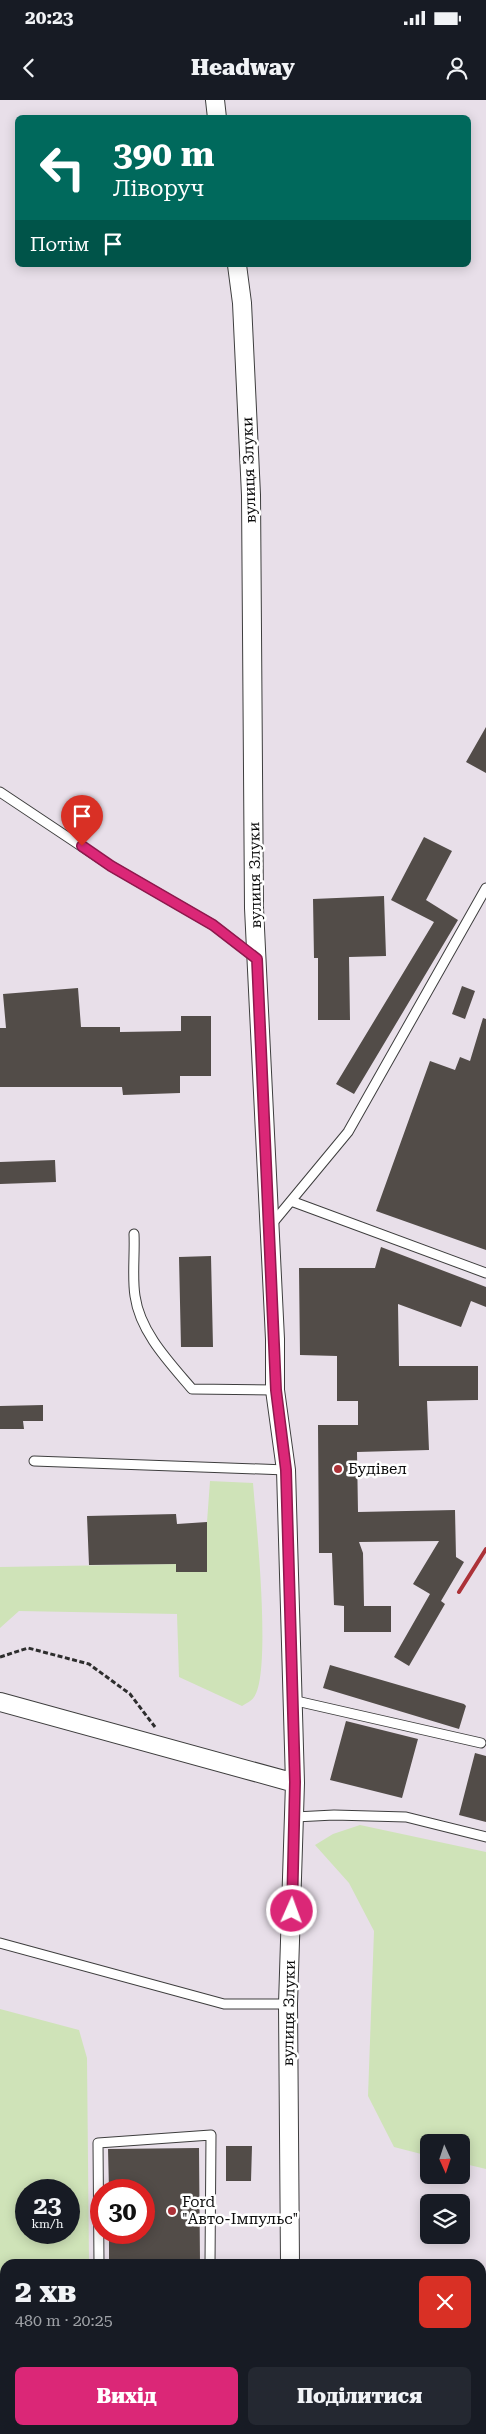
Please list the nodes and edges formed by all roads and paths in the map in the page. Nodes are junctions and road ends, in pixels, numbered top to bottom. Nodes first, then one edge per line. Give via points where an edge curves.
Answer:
1 (215, 100) edge
2 (217, 115) edge
3 (237, 267) edge
4 (0, 792) edge
5 (486, 888) edge
6 (257, 959) junction
7 (291, 1201) junction
8 (270, 1228) junction
9 (134, 1234) dead end
10 (486, 1273) edge
11 (276, 1390) junction
12 (34, 1461) dead end
13 (286, 1470) junction
14 (0, 1657) edge
15 (292, 1700) junction
16 (0, 1702) edge
17 (481, 1743) dead end
18 (171, 1749) junction
19 (295, 1782) junction
20 (295, 1818) junction
21 (486, 1837) edge
22 (0, 1943) edge
23 (288, 2004) junction
24 (99, 2259) edge
25 (210, 2259) edge
26 (290, 2259) edge

1 - 2 street
3 - 6 street, вулиця Злуки via 242,303 251,495
4 - 6 lane via 111,866 213,925
5 - 7 lane via 348,1132
6 - 8 street, вулиця Злуки
7 - 8 lane
7 - 10 lane
8 - 11 street, вулиця Злуки
9 - 11 lane via 135,1297 146,1328 166,1359 192,1389
11 - 13 street, вулиця Злуки
12 - 13 lane
13 - 15 street, вулиця Злуки
14 - 18 path via 28,1648 89,1664 130,1694
15 - 17 lane
15 - 19 street, вулиця Злуки
16 - 18 street
18 - 19 street
19 - 20 street, вулиця Злуки
20 - 21 lane via 406,1817
20 - 23 street, вулиця Злуки
22 - 23 lane via 224,2004
23 - 26 street, вулиця Злуки
24 - 25 lane via 98,2143 211,2135

